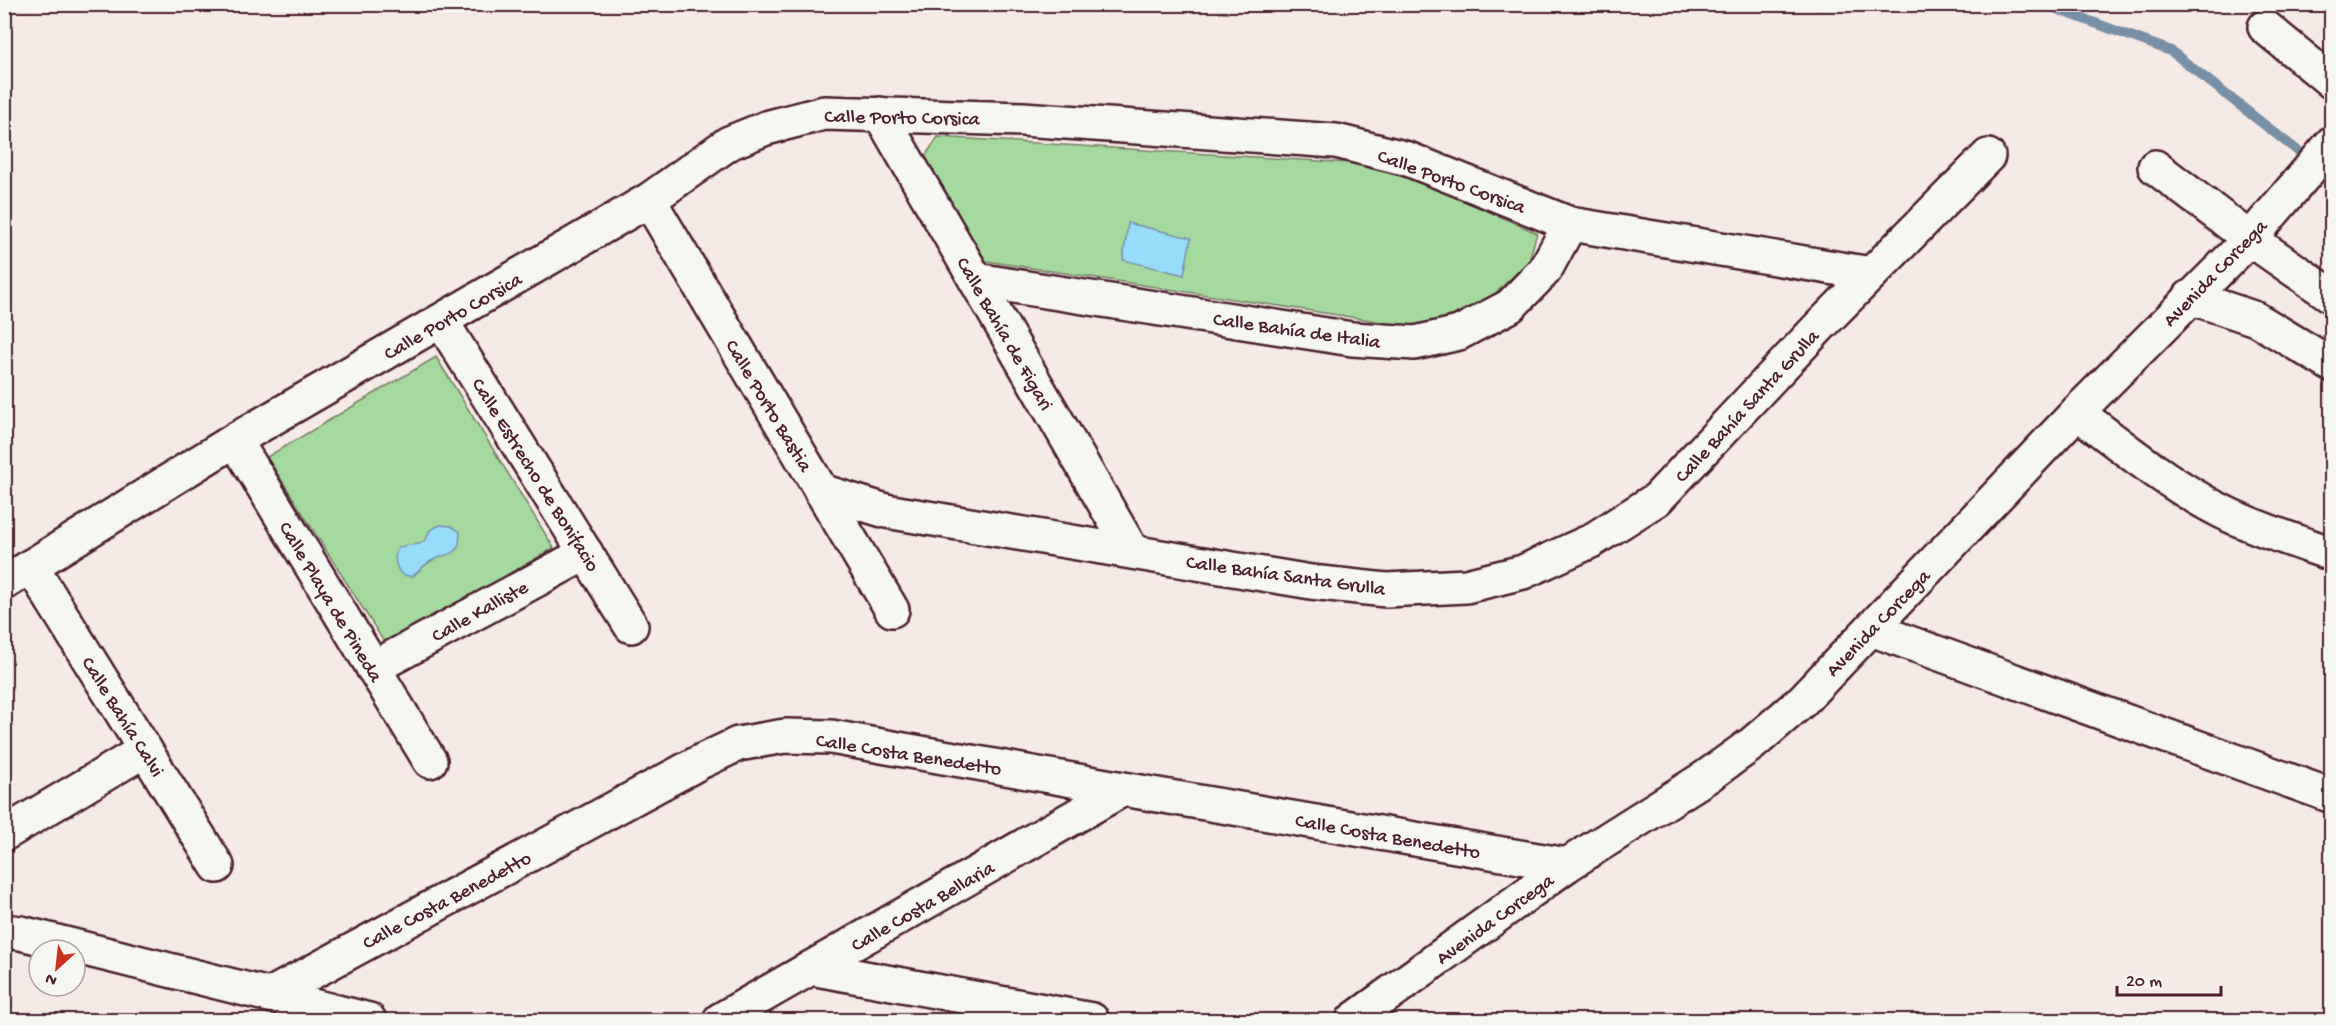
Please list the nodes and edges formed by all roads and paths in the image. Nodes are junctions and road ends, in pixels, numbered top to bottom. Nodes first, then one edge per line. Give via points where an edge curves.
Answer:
1 (2265, 27) dead end
2 (2331, 82) edge
3 (880, 114) junction
4 (2331, 143) edge
5 (1988, 156) dead end
6 (2155, 167) dead end
7 (649, 200) junction
8 (1570, 224) junction
9 (2257, 231) junction
10 (1871, 274) junction
11 (976, 280) junction
12 (2331, 296) edge
13 (2190, 297) junction
14 (442, 322) junction
15 (2331, 365) edge
16 (2077, 412) junction
17 (236, 440) junction
18 (821, 491) junction
19 (1132, 551) junction
20 (585, 553) junction
21 (2331, 554) edge
22 (18, 575) edge
23 (892, 610) dead end
24 (631, 626) dead end
25 (1871, 629) junction
26 (373, 668) junction
27 (146, 750) junction
28 (430, 761) dead end
29 (1123, 789) junction
30 (2331, 796) edge
31 (4, 834) edge
32 (1567, 865) junction
33 (217, 866) dead end
34 (4, 931) edge
35 (811, 968) junction
36 (270, 995) junction
37 (369, 1020) edge
38 (720, 1020) edge
39 (1092, 1020) edge
40 (1353, 1020) edge

1 - 2 street
3 - 7 street, Calle Porto Corsica via 824,113 766,128 729,143
3 - 8 street, Calle Porto Corsica via 1023,118 1336,141 1408,159
3 - 11 street, Calle Bahía de Figari
4 - 9 street, Avenida Corcega
5 - 10 street, Calle Bahía Santa Grulla
6 - 9 street
7 - 14 street, Calle Porto Corsica
7 - 18 street, Calle Porto Bastia
8 - 10 street, Calle Porto Corsica
8 - 11 street, Calle Bahía de Italia via 1545,270 1510,306 1458,333 1415,343 1352,339
9 - 12 street
9 - 13 street, Avenida Corcega
10 - 19 street, Calle Bahía Santa Grulla via 1657,499 1591,541 1523,572 1466,586 1386,590 1311,582
11 - 19 street, Calle Bahía de Figari
13 - 15 street via 2256,319
13 - 16 street, Avenida Corcega
14 - 17 street, Calle Porto Corsica
14 - 20 street, Calle Estrecho de Bonifacio
16 - 21 street via 2188,493 2226,513
16 - 25 street, Avenida Corcega
17 - 22 street, Calle Porto Corsica
17 - 26 street, Calle Playa de Pineda
18 - 19 street, Calle Bahía Santa Grulla via 886,511
18 - 23 street, Calle Porto Bastia
20 - 24 street, Calle Estrecho de Bonifacio
20 - 26 street, Calle Kalliste
22 - 27 street, Calle Bahía Calvi
25 - 30 street
25 - 32 street, Avenida Corcega via 1802,701 1752,744
26 - 28 street, Calle Playa de Pineda
27 - 31 street
27 - 33 street, Calle Bahía Calvi
29 - 32 street, Calle Costa Benedetto
29 - 35 street, Calle Costa Bellaria
29 - 36 street, Calle Costa Benedetto via 831,736 785,736 738,744
32 - 40 street, Avenida Corcega
34 - 36 street
35 - 38 street, Calle Costa Bellaria
35 - 39 street
36 - 37 street

